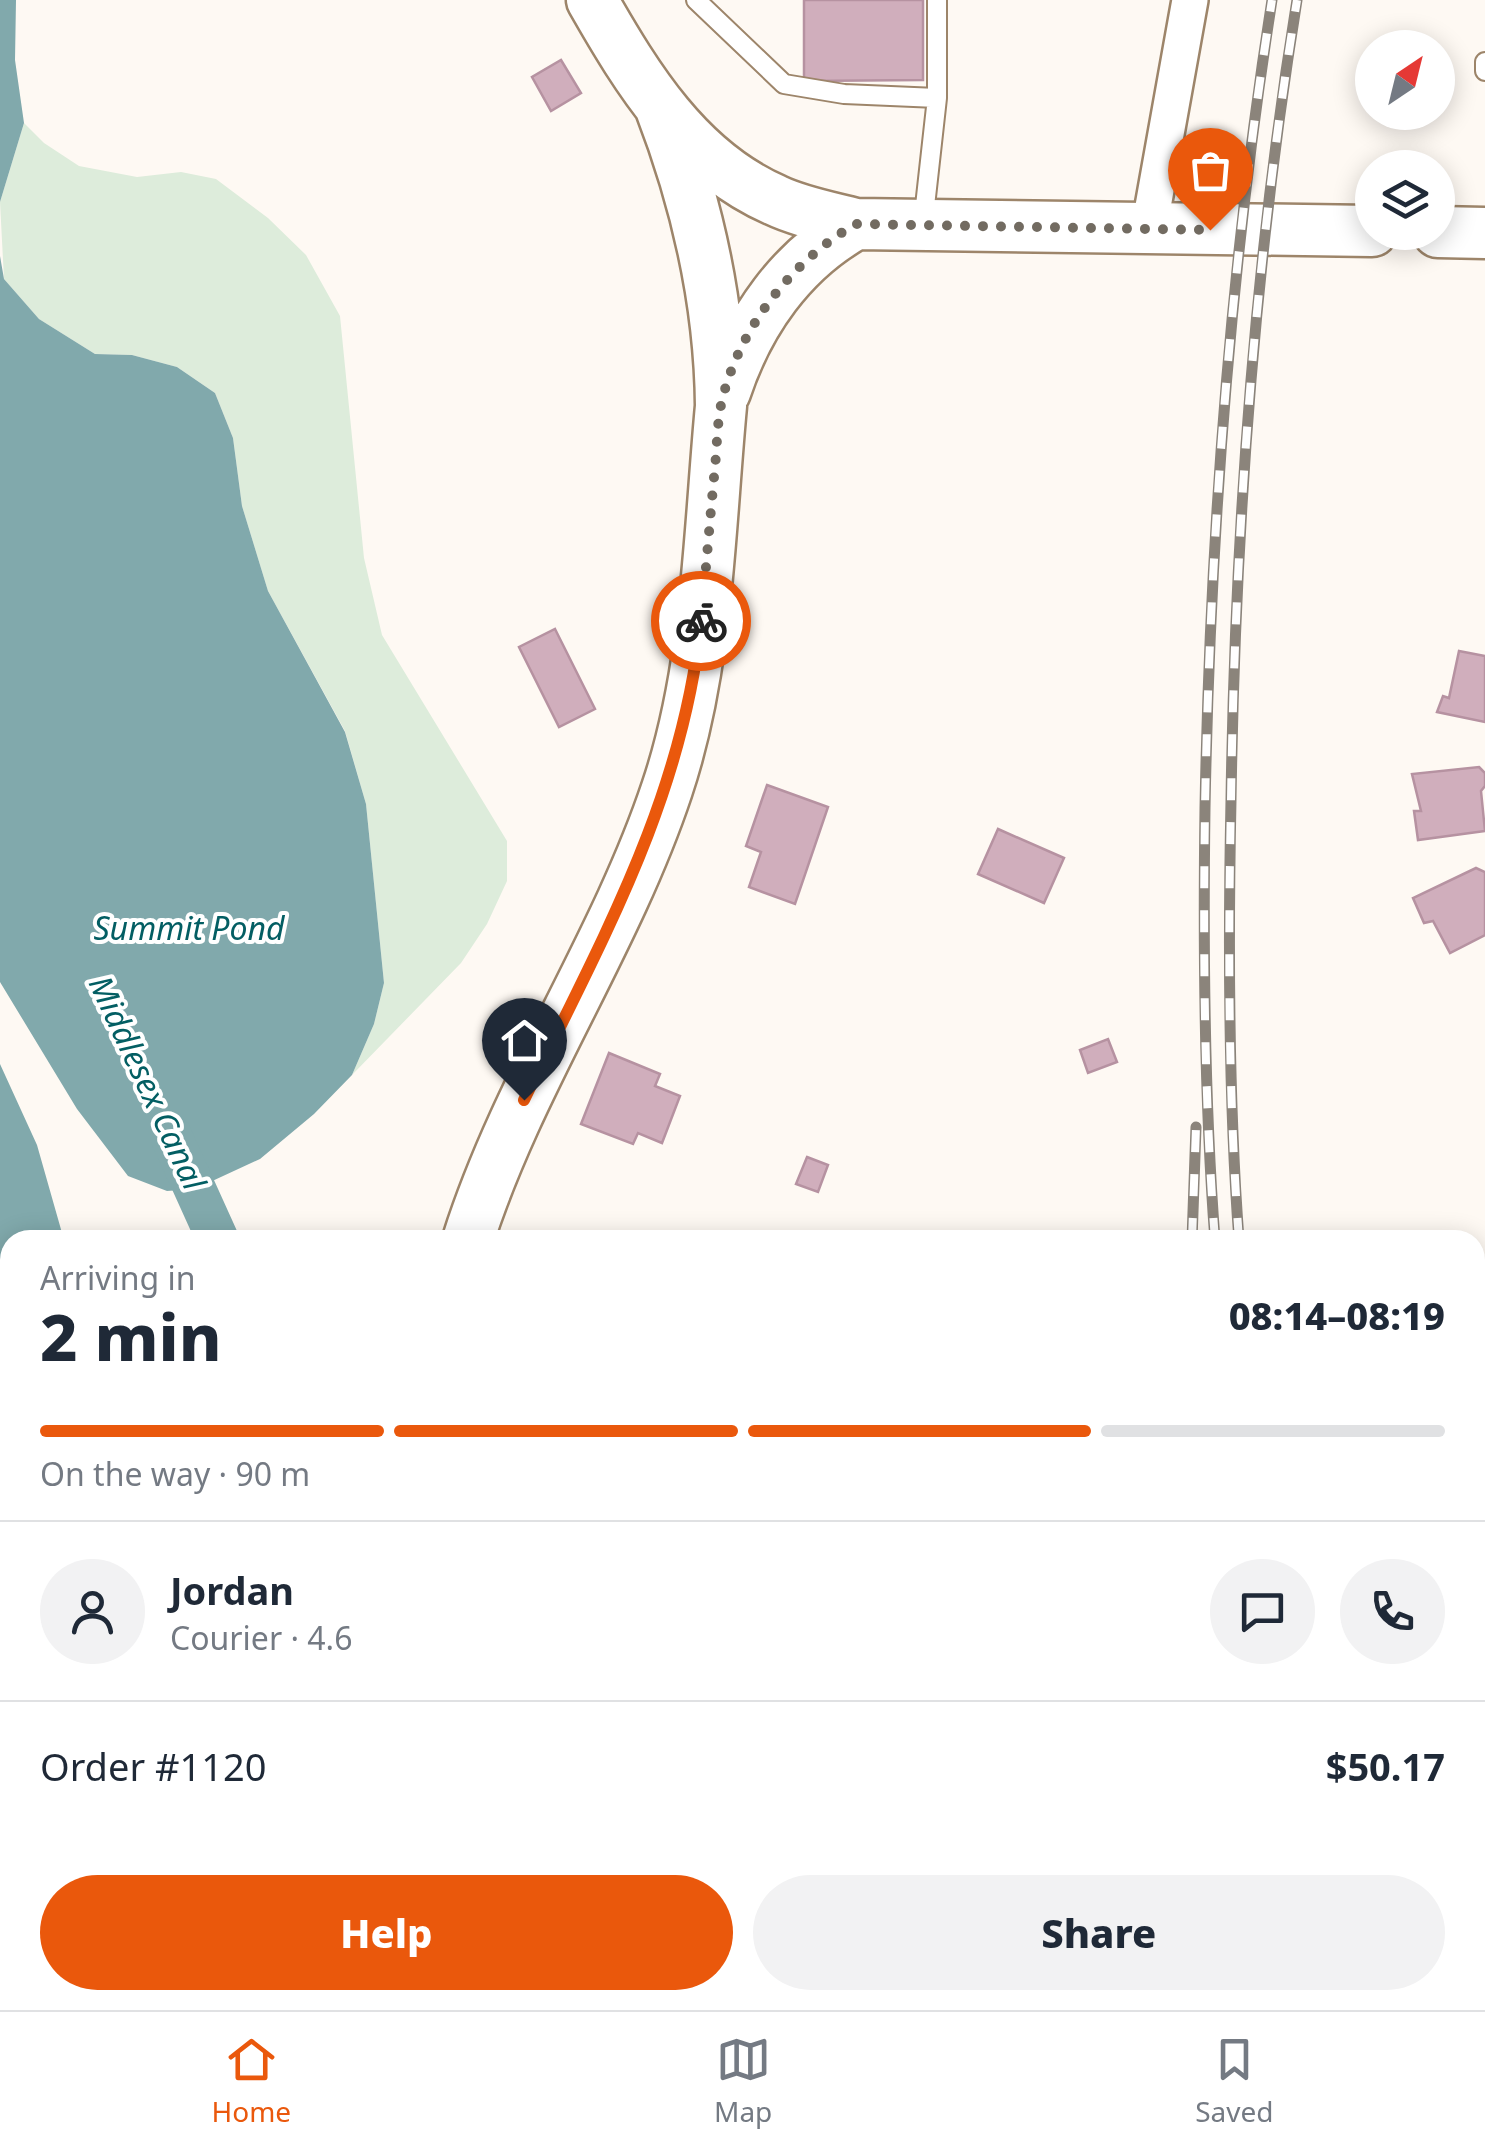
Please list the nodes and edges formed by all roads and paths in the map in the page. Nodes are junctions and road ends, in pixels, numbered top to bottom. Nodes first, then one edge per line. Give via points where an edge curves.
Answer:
1 (592, 0) edge
2 (696, 0) edge
3 (937, 0) edge
4 (1190, 0) edge
5 (1485, 62) edge
6 (1485, 71) edge
7 (937, 98) junction
8 (660, 106) junction
9 (856, 224) junction
10 (923, 224) junction
11 (1149, 229) junction
12 (1355, 231) edge
13 (1455, 232) edge
14 (1485, 232) edge
15 (720, 406) junction
16 (472, 1230) edge

1 - 8 main road
2 - 7 lane via 784,84
3 - 7 lane
4 - 11 street
5 - 6 lane
7 - 10 lane
8 - 9 main road via 726,173 774,200
8 - 15 main road via 703,244
9 - 10 main road
9 - 15 main road via 807,256 764,311
10 - 11 main road
11 - 12 main road
13 - 14 main road
15 - 16 main road via 696,670 667,790 503,1147

